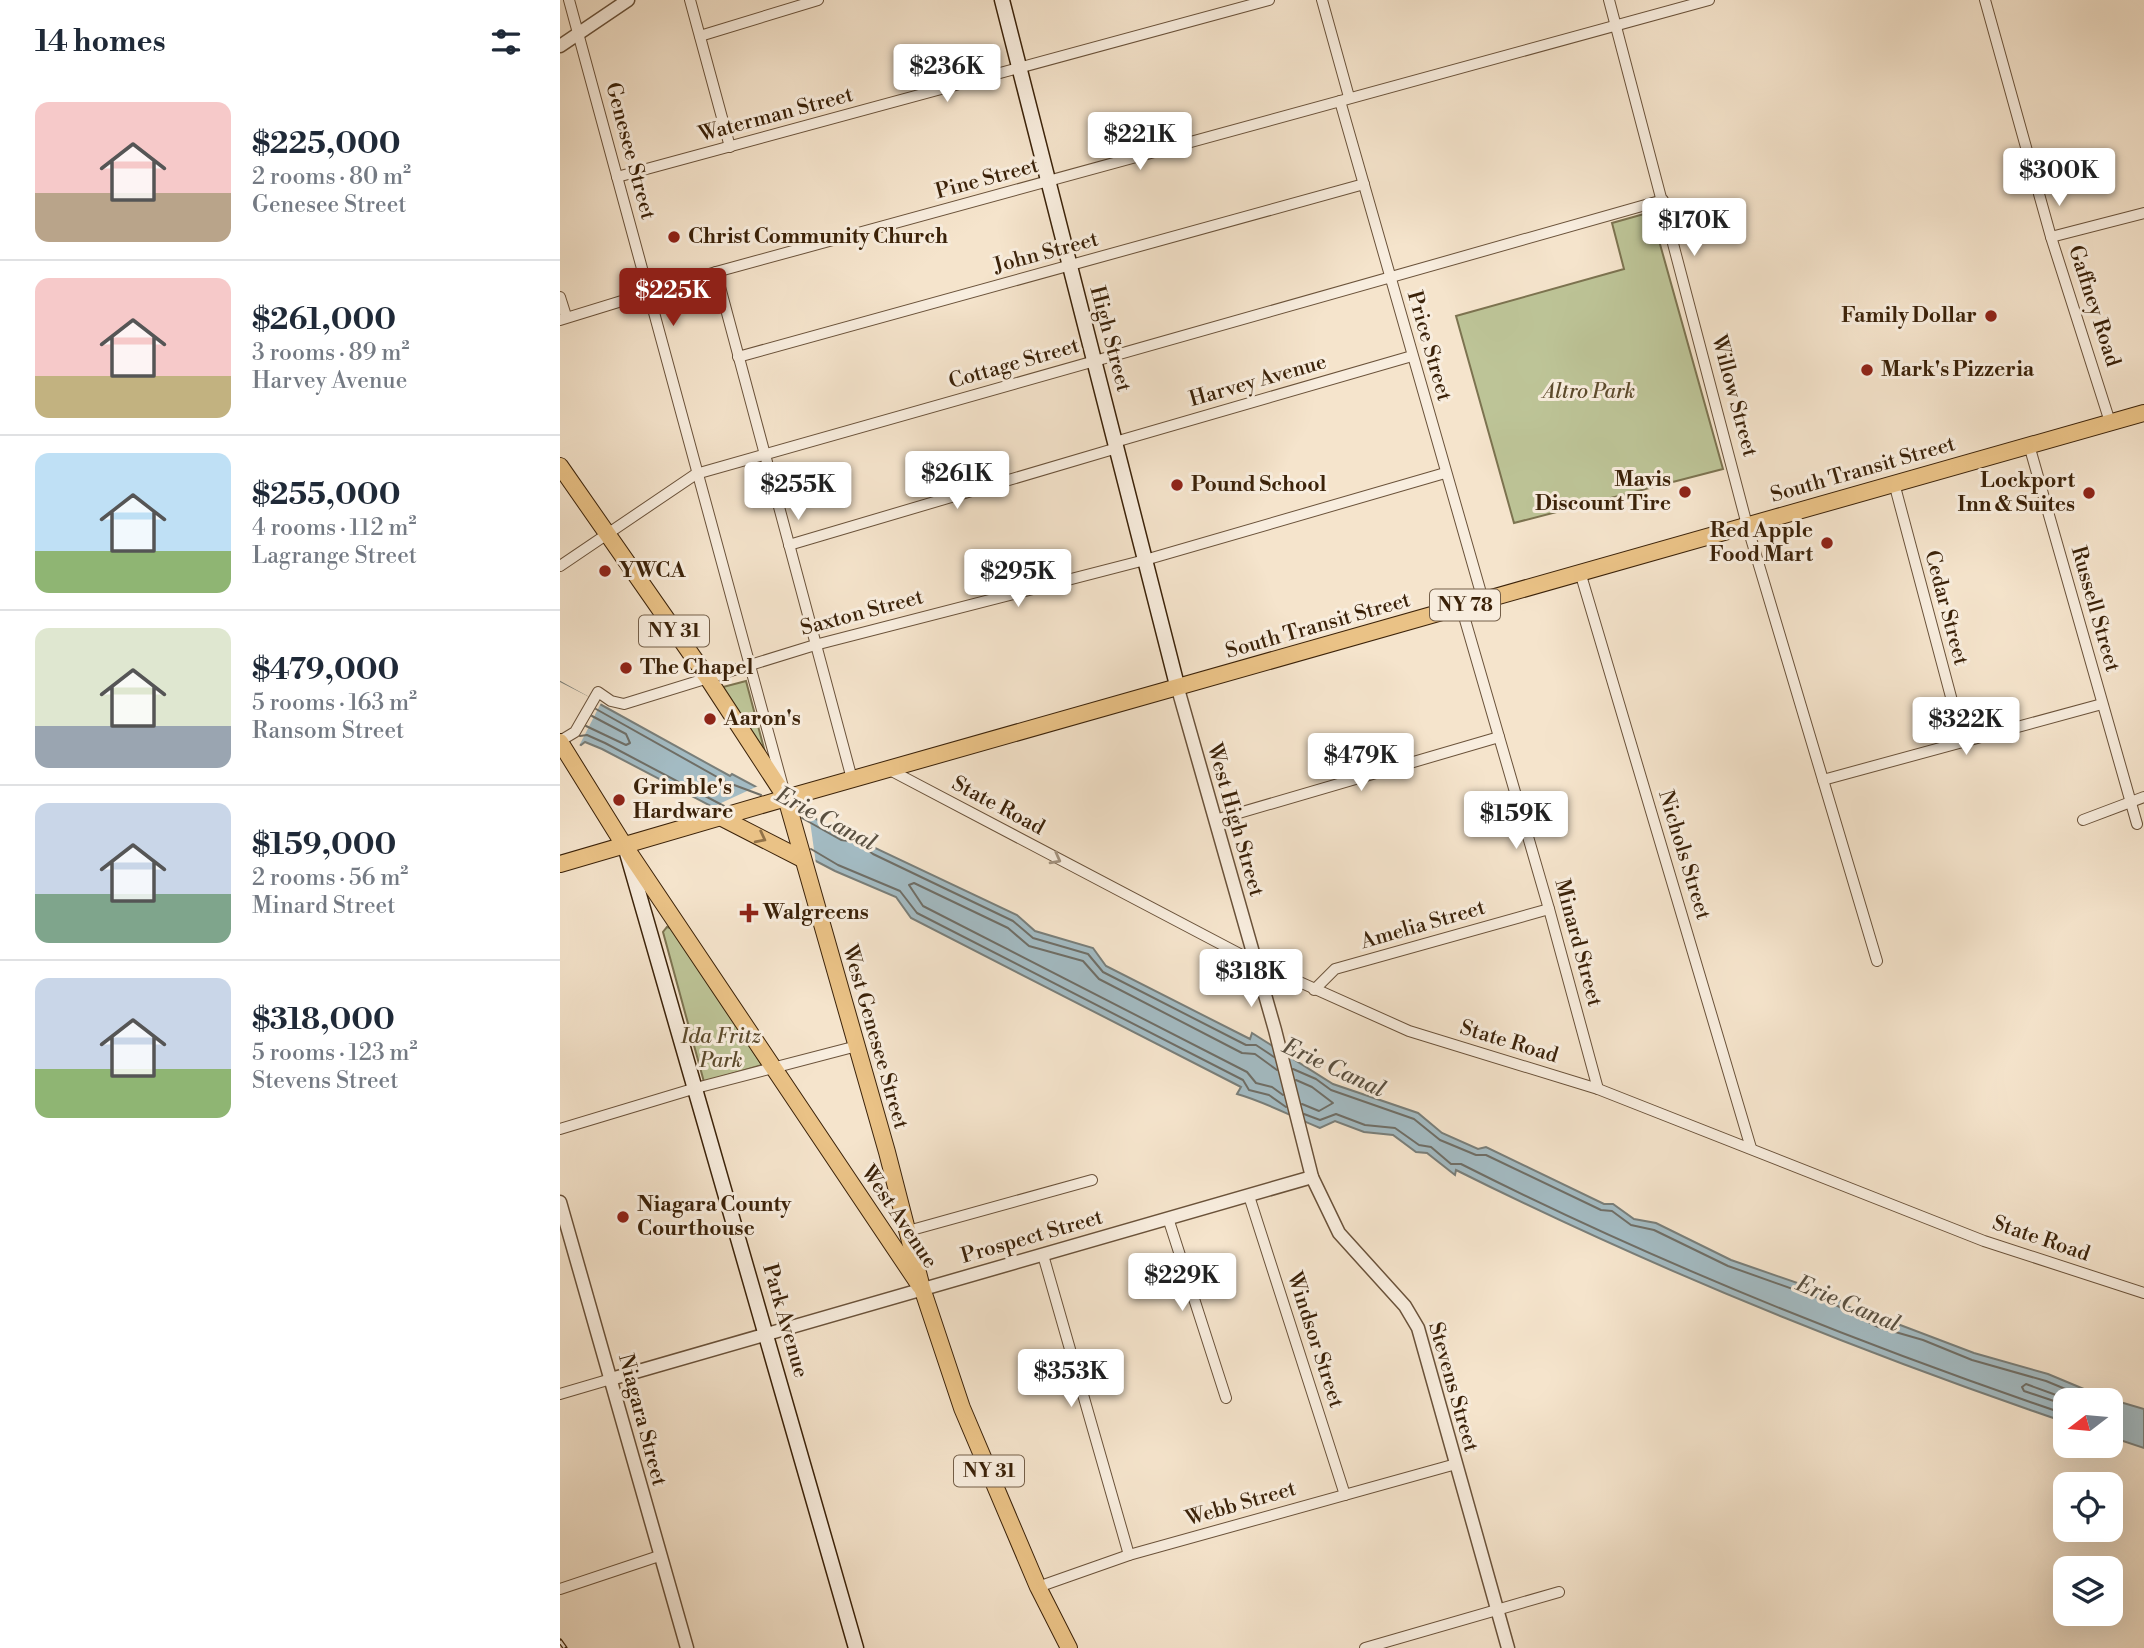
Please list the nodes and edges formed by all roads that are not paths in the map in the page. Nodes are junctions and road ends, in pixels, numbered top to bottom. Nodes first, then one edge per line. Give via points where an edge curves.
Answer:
1 (569, 0) edge
2 (628, 0) edge
3 (690, 0) edge
4 (818, 0) edge
5 (1002, 0) edge
6 (1269, 0) edge
7 (1322, 0) edge
8 (1609, 0) edge
9 (1709, 0) edge
10 (1985, 0) edge
11 (1615, 26) junction
12 (578, 33) junction
13 (700, 36) junction
14 (560, 46) edge
15 (1019, 69) junction
16 (1345, 99) junction
17 (730, 148) junction
18 (617, 177) junction
19 (1050, 181) junction
20 (1364, 184) junction
21 (1662, 200) junction
22 (2144, 213) edge
23 (2051, 237) junction
24 (1069, 266) junction
25 (716, 272) junction
26 (1390, 277) junction
27 (648, 292) junction
28 (560, 297) edge
29 (563, 318) edge
30 (737, 356) junction
31 (1412, 356) junction
32 (1094, 360) junction
33 (2144, 412) edge
34 (2110, 422) junction
35 (1116, 445) junction
36 (2029, 445) junction
37 (764, 457) junction
38 (560, 466) edge
39 (1445, 473) junction
40 (696, 474) junction
41 (1894, 484) junction
42 (1748, 525) junction
43 (606, 535) junction
44 (789, 545) junction
45 (1145, 560) junction
46 (560, 566) edge
47 (1580, 572) junction
48 (1483, 600) junction
49 (1461, 606) junction
50 (815, 645) junction
51 (751, 664) junction
52 (707, 677) junction
53 (1178, 689) junction
54 (2102, 704) junction
55 (1499, 737) junction
56 (1963, 742) junction
57 (561, 744) edge
58 (888, 769) junction
59 (852, 779) junction
60 (1823, 780) junction
61 (2144, 797) edge
62 (785, 799) junction
63 (2130, 802) junction
64 (715, 818) junction
65 (1215, 820) junction
66 (2083, 820) dead end
67 (2137, 824) dead end
68 (624, 845) junction
69 (560, 864) edge
70 (804, 865) junction
71 (1549, 909) junction
72 (1877, 961) dead end
73 (1255, 962) junction
74 (1314, 990) junction
75 (857, 1046) junction
76 (773, 1068) junction
77 (696, 1088) junction
78 (1598, 1089) junction
79 (560, 1129) edge
80 (1751, 1148) junction
81 (1312, 1177) junction
82 (1092, 1180) dead end
83 (1248, 1196) junction
84 (560, 1202) edge
85 (1168, 1218) junction
86 (908, 1231) junction
87 (1043, 1255) junction
88 (922, 1288) junction
89 (2144, 1293) edge
90 (768, 1334) junction
91 (611, 1379) junction
92 (560, 1394) edge
93 (1226, 1398) dead end
94 (1456, 1464) junction
95 (1345, 1495) junction
96 (1129, 1555) junction
97 (659, 1556) junction
98 (1038, 1587) junction
99 (560, 1589) edge
100 (1559, 1592) dead end
101 (1498, 1611) junction
102 (687, 1648) edge
103 (856, 1648) edge
104 (1069, 1648) edge
105 (1366, 1648) edge
106 (1508, 1648) edge

1 - 12 street, Genesee Street
2 - 12 street
3 - 13 street
4 - 13 street
5 - 15 main road, High Street
6 - 15 street, Waterman Street
7 - 16 street, Price Street
8 - 11 street, Willow Street
9 - 11 street, Pine Street
10 - 23 street, Gaffney Road
11 - 16 street, Pine Street
11 - 21 street, Willow Street
12 - 14 street
12 - 18 street, Genesee Street
13 - 17 street
15 - 17 street, Waterman Street
15 - 19 main road, High Street
16 - 19 street, Pine Street
16 - 20 street, Price Street
17 - 18 street, Waterman Street
18 - 27 street, Genesee Street
19 - 24 main road, High Street
19 - 25 street, Pine Street
20 - 24 street, John Street
20 - 26 street, Price Street
21 - 26 street, Cottage Street
21 - 42 street, Willow Street
22 - 23 street
23 - 34 street, Gaffney Road
24 - 30 street, John Street
24 - 32 main road, High Street
25 - 27 street, Pine Street
25 - 30 street
26 - 31 street, Price Street
26 - 32 street, Cottage Street
27 - 29 street, Pine Street
27 - 40 street, Genesee Street
28 - 29 street
30 - 37 street
31 - 35 street, Harvey Avenue
31 - 39 street, Price Street
32 - 35 main road, High Street
32 - 37 street, Cottage Street
33 - 34 main road, South Transit Street / NY 78
34 - 36 main road, South Transit Street / NY 78
35 - 44 street, Harvey Avenue
35 - 45 main road, High Street
36 - 41 main road, South Transit Street / NY 78
36 - 54 street, Russell Street
37 - 40 street, Cottage Street
37 - 44 street
38 - 43 main road, NY 31
39 - 45 street, Saxton Street
39 - 48 street, Price Street
40 - 43 street, Cottage Street
40 - 51 street, Genesee Street
41 - 42 main road, South Transit Street / NY 78
41 - 56 street, Cedar Street
42 - 47 main road, South Transit Street / NY 78
42 - 60 street, Willow Street
43 - 46 street, Cottage Street
43 - 52 main road, NY 31
44 - 50 street
45 - 50 street, Saxton Street
45 - 53 main road, High Street
47 - 48 main road, South Transit Street / NY 78
47 - 80 street, Nichols Street
48 - 49 main road, South Transit Street / NY 78
49 - 53 main road, South Transit Street / NY 78
49 - 55 street, Minard Street
50 - 51 street, Saxton Street
50 - 59 street
51 - 52 street, Saxton Street
51 - 62 street, Genesee Street
52 - 57 street, Saxton Street via 624,704 597,692 576,732
52 - 62 main road, NY 31
53 - 58 main road, South Transit Street / NY 78
53 - 65 street, West High Street
54 - 56 street
54 - 63 street, Russell Street
55 - 65 street
55 - 71 street, Minard Street
56 - 60 street
57 - 68 main road, West Avenue
58 - 59 main road, South Transit Street / NY 78
58 -> 73 street, State Road
59 - 62 main road, South Transit Street / NY 78
60 - 72 street, Willow Street
61 - 63 street
62 - 64 main road, South Transit Street / NY 78
62 - 70 main road, West Genesee Street / NY 31
63 - 66 street
63 - 67 street, Russell Street
64 - 68 main road, South Transit Street / NY 78
64 -> 70 main road
65 - 73 street, West High Street
68 - 69 main road, NY 78
68 - 76 main road, West Avenue
68 - 77 main road, Park Avenue
70 - 75 main road, West Genesee Street / NY 31
71 - 74 street, Amelia Street via 1335,969
71 - 78 street, Minard Street
73 - 74 street, State Road
73 - 81 street, Stevens Street
74 - 78 street, State Road via 1409,1031
75 - 76 street
75 - 86 main road, West Genesee Street / NY 31
76 - 77 street
76 - 88 main road, West Avenue
77 - 79 street
77 - 90 main road, Park Avenue
78 - 80 street, State Road
80 - 89 street, State Road via 1984,1241
81 - 83 street, Prospect Street
81 - 94 street, Stevens Street via 1339,1233 1405,1306 1418,1328
82 - 86 street
83 - 85 street, Prospect Street
83 - 95 street, Windsor Street
84 - 91 street, Niagara Street
85 - 87 street, Prospect Street
85 - 93 street
86 - 88 main road, West Genesee Street / NY 31
87 - 88 street, Prospect Street
87 - 96 street
88 - 90 street, Prospect Street
88 - 98 main road, West Avenue / NY 31 via 962,1408
90 - 91 street, Prospect Street
90 - 103 main road, Park Avenue
91 - 92 street, Prospect Street
91 - 97 street, Niagara Street
94 - 95 street, Webb Street
94 - 101 street, Stevens Street
95 - 96 street, Webb Street
96 - 98 street, Webb Street
97 - 99 street
97 - 102 street, Niagara Street
98 - 104 main road, West Avenue / NY 31
100 - 101 street
101 - 105 street
101 - 106 street, Stevens Street

